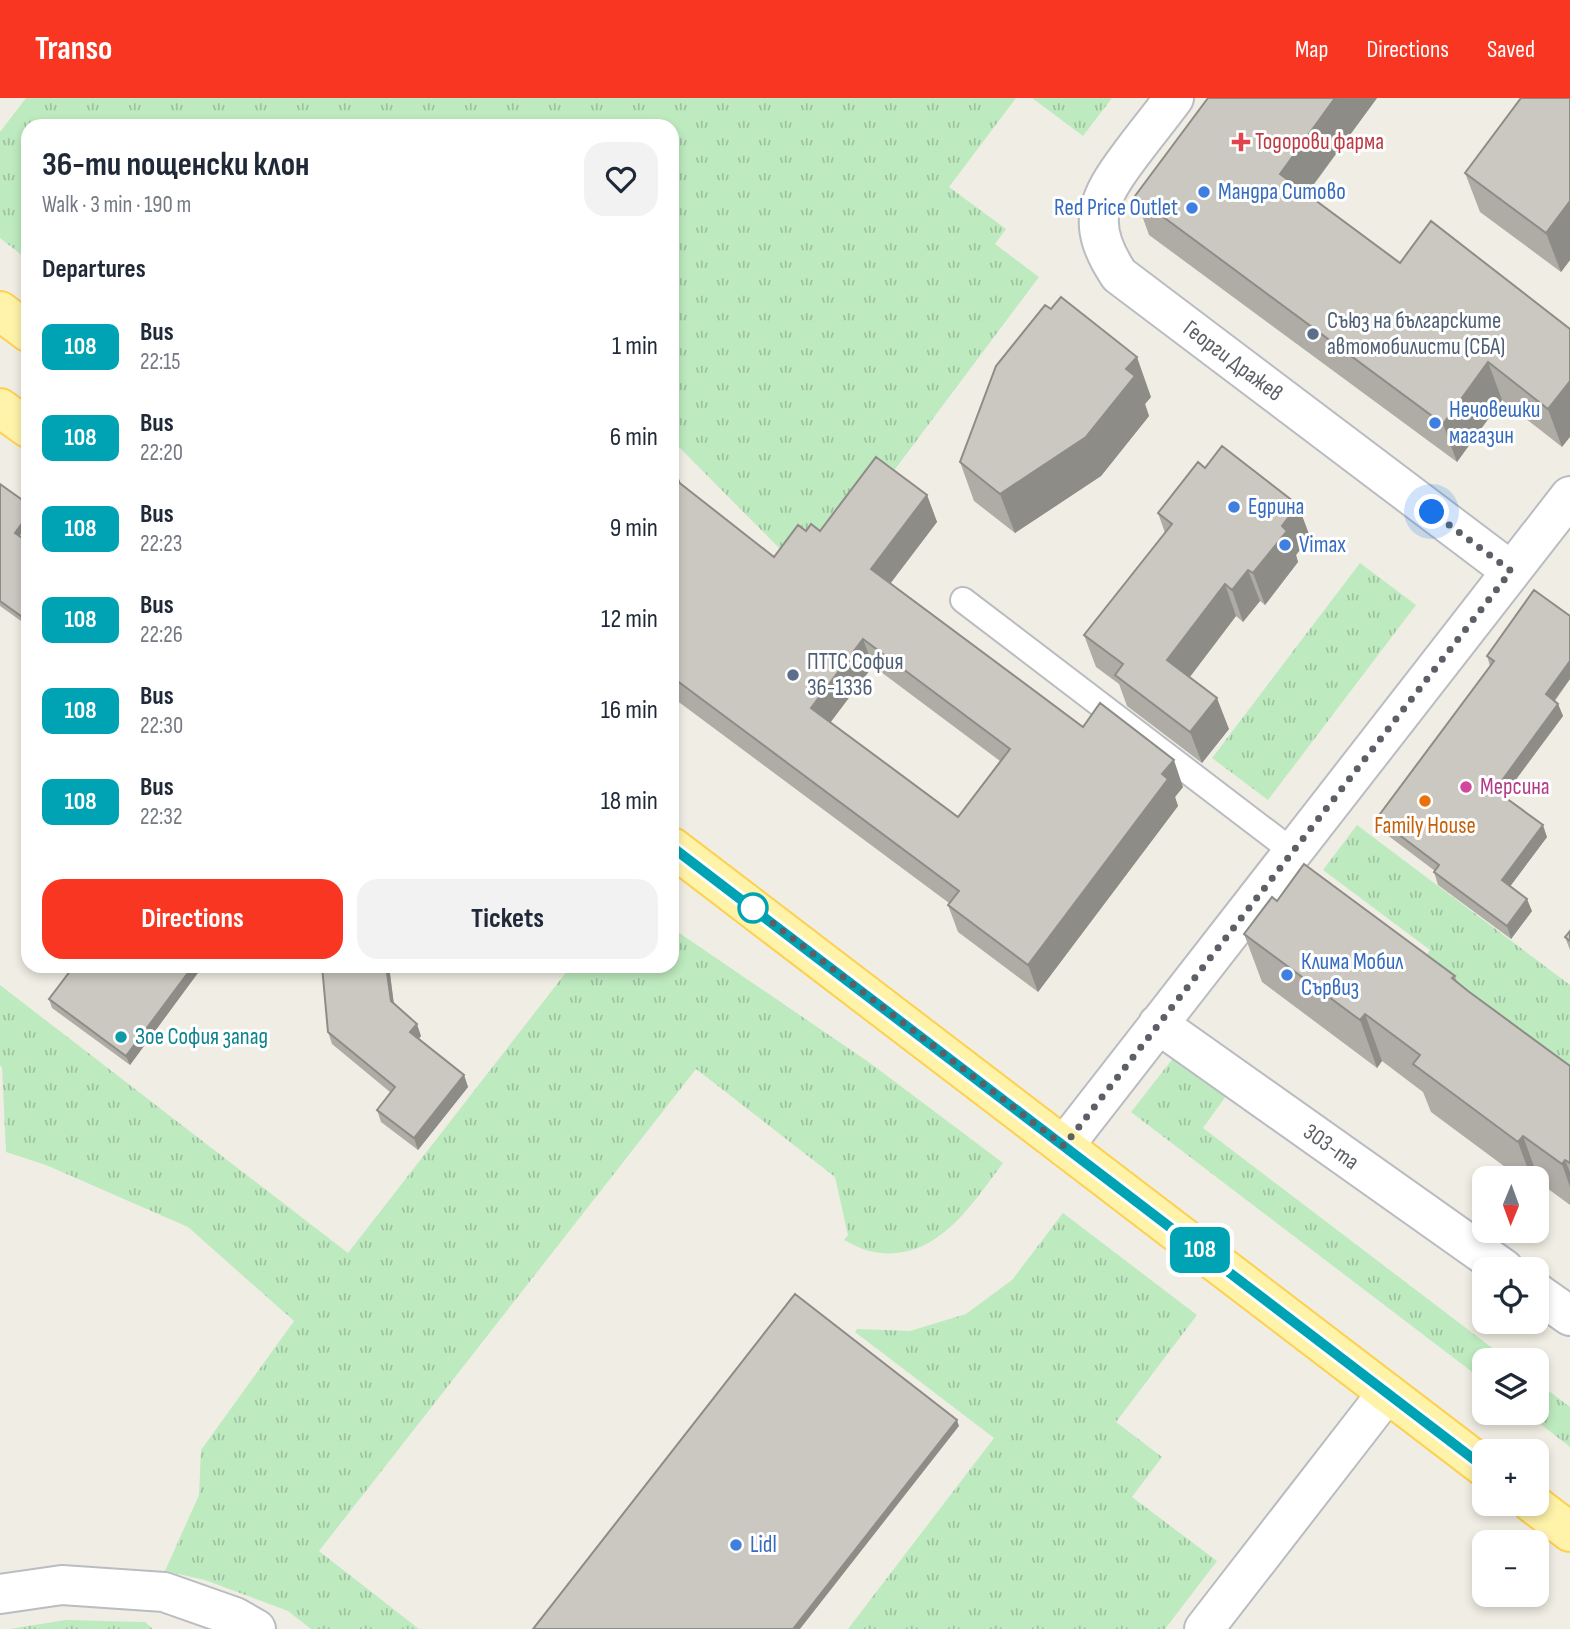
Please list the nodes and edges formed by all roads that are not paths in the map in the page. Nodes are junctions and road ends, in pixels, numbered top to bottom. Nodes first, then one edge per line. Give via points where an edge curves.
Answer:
1 (1174, 98) edge
2 (0, 311) edge
3 (21, 327) edge
4 (0, 408) edge
5 (21, 423) edge
6 (1570, 496) edge
7 (1511, 571) junction
8 (963, 600) dead end
9 (679, 852) edge
10 (1292, 852) junction
11 (1158, 1024) junction
12 (1064, 1146) junction
13 (1487, 1257) edge
14 (1549, 1301) edge
15 (1570, 1316) edge
16 (1387, 1393) junction
17 (1472, 1458) edge
18 (1549, 1516) edge
19 (1570, 1532) edge
20 (0, 1594) edge
21 (256, 1629) edge
22 (1205, 1629) edge

1 - 7 street, Георги Дражев via 1106,189 1099,211 1106,256 1119,275
2 - 3 main road
4 - 5 main road
6 - 7 street
7 - 10 street
8 - 10 lane
9 - 12 main road
10 - 11 street
11 - 12 street
11 - 13 street, 303-та
12 - 16 main road
14 - 15 street
16 - 17 main road
16 - 22 street
18 - 19 main road
20 - 21 street via 62,1585 163,1592

